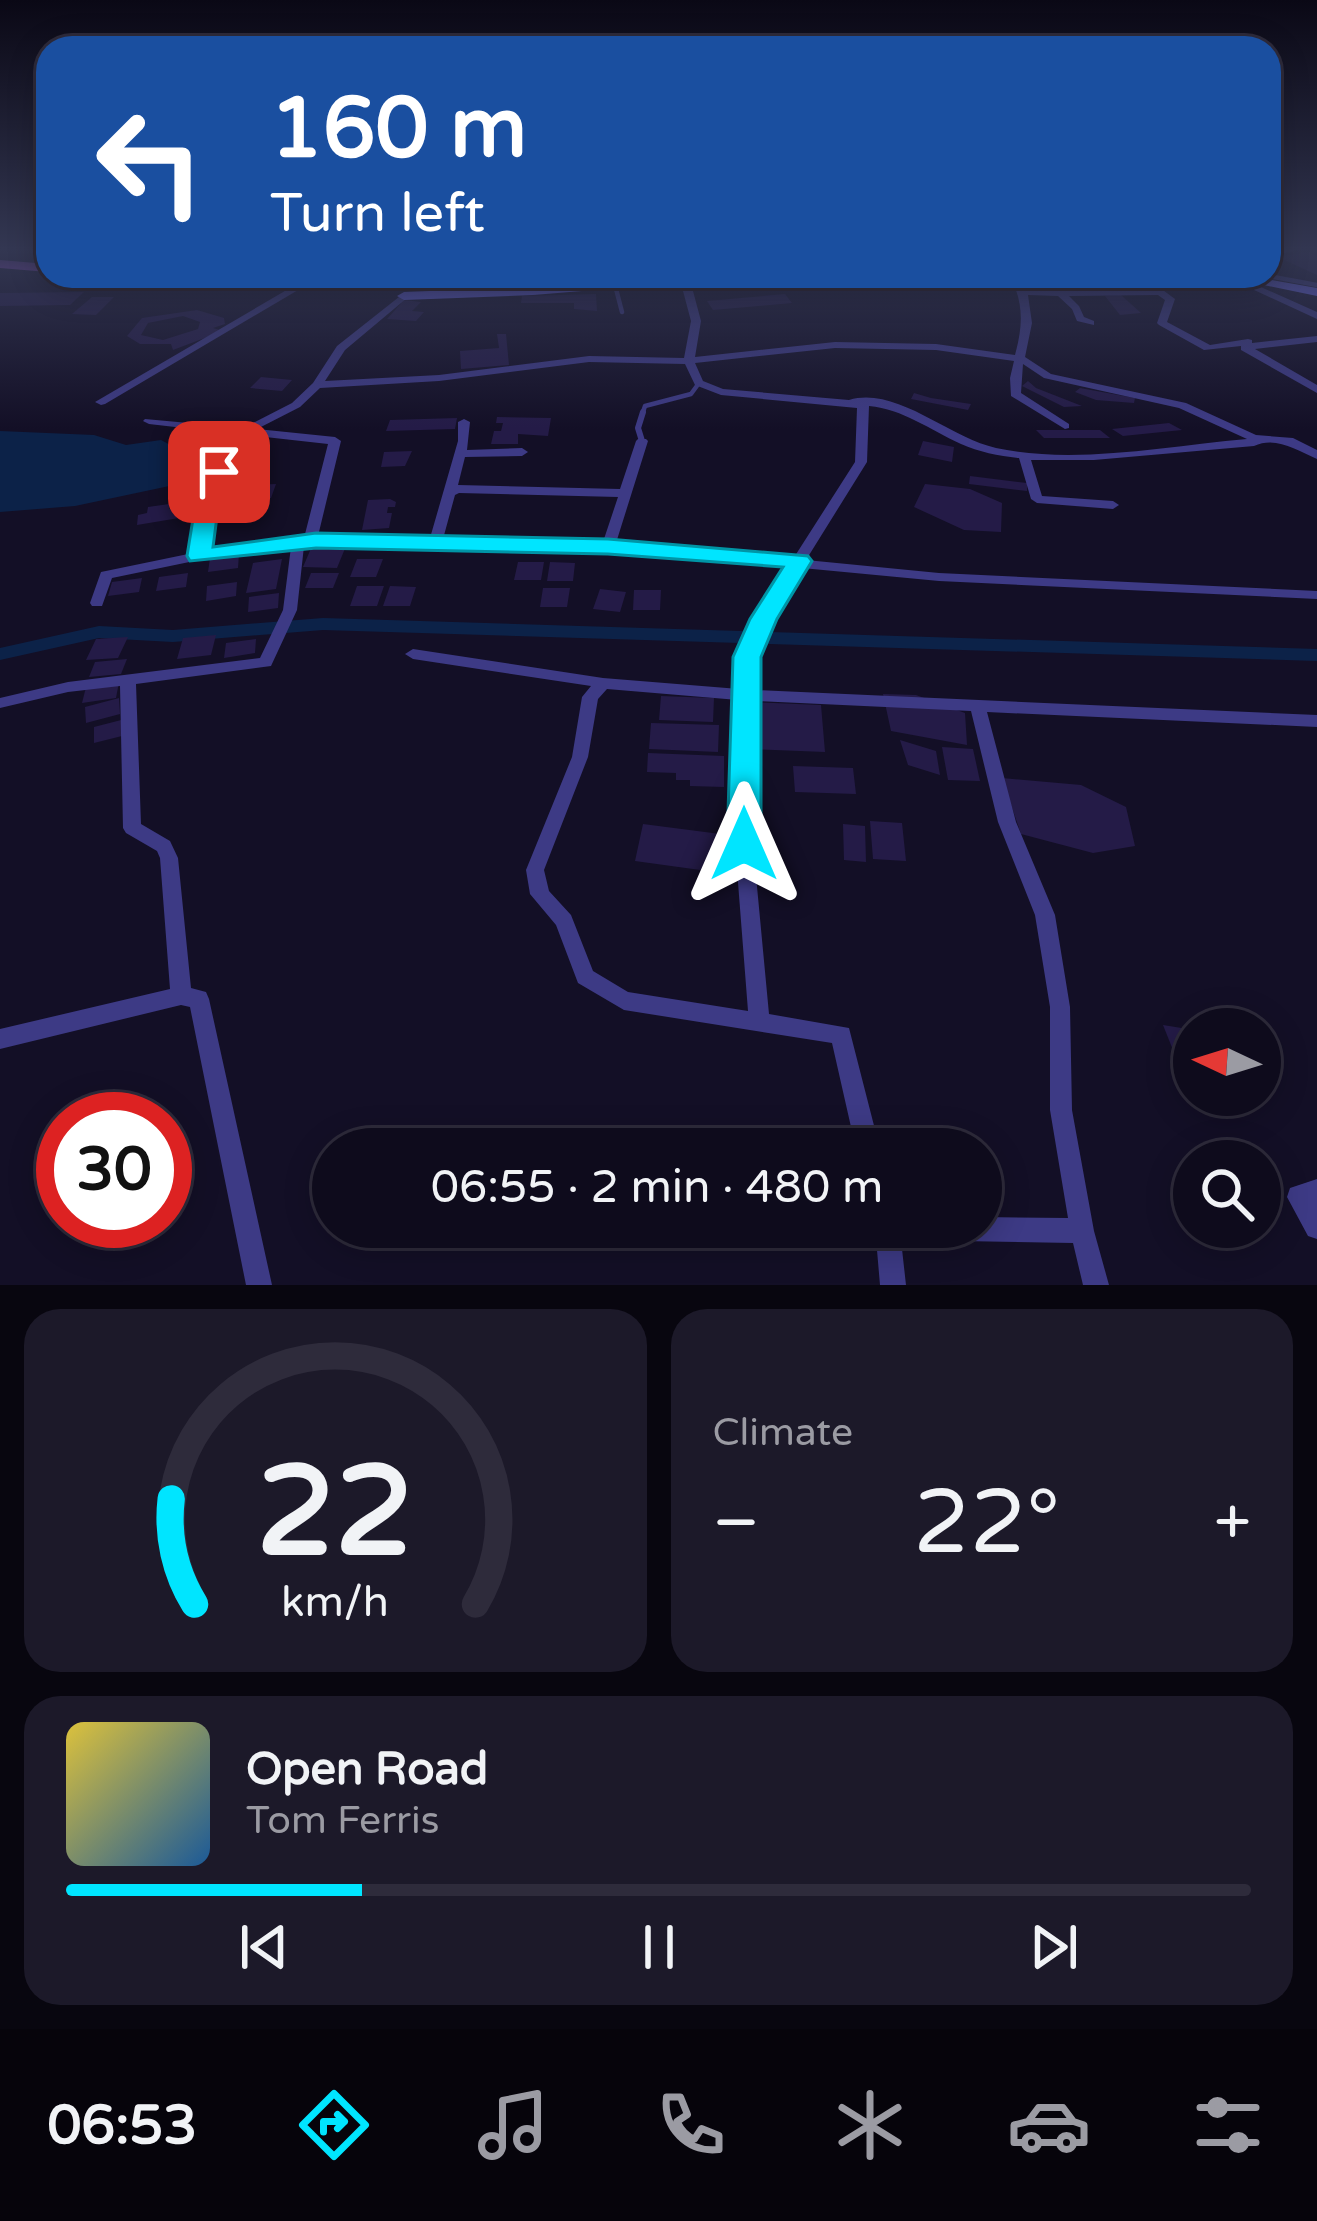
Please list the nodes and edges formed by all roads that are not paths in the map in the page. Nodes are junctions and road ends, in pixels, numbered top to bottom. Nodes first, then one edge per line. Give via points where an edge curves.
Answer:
1 (262, 309) edge
2 (387, 309) edge
3 (621, 309) edge
4 (693, 309) edge
5 (1025, 309) edge
6 (1076, 309) edge
7 (1169, 309) edge
8 (622, 313) dead end
9 (1091, 322) dead end
10 (1317, 339) edge
11 (1248, 342) dead end
12 (1022, 359) junction
13 (689, 361) junction
14 (699, 383) junction
15 (317, 385) junction
16 (1317, 390) edge
17 (854, 401) junction
18 (101, 402) dead end
19 (149, 421) dead end
20 (464, 422) dead end
21 (1065, 426) dead end
22 (243, 433) junction
23 (1317, 436) edge
24 (1289, 440) junction
25 (642, 441) joint
26 (522, 451) dead end
27 (460, 454) junction
28 (1024, 455) junction
29 (1317, 455) edge
30 (626, 493) junction
31 (448, 494) junction
32 (1113, 505) dead end
33 (304, 541) junction
34 (435, 543) junction
35 (608, 546) junction
36 (199, 556) junction
37 (799, 561) junction
38 (1317, 595) edge
39 (97, 603) dead end
40 (413, 654) dead end
41 (128, 679) junction
42 (603, 683) junction
43 (745, 695) junction
44 (0, 703) edge
45 (978, 706) junction
46 (1317, 721) edge
47 (182, 996) junction
48 (759, 1022) junction
49 (0, 1039) edge
50 (863, 1128) edge
51 (1317, 1191) edge
52 (1317, 1227) edge
53 (1002, 1229) edge
54 (1082, 1231) junction
55 (889, 1248) edge
56 (259, 1285) edge
57 (893, 1285) edge
58 (1096, 1285) edge

1 - 18 street
2 - 15 street via 341,348
3 - 8 lane
4 - 13 street
5 - 12 street
6 - 9 street
7 - 11 street via 1162,323 1208,348
10 - 16 street via 1245,348
12 - 13 street via 869,344
12 - 21 street via 1015,394
12 - 24 street via 1048,376 1182,405 1254,438
13 - 14 street
13 - 15 street via 589,359
14 - 17 street via 721,392
14 - 25 lane via 692,394 645,406
15 - 22 street
17 - 28 street via 912,410 963,441
17 - 37 street via 862,405 861,462
19 - 22 street
20 - 27 street
22 - 33 street via 335,441
22 - 36 street via 208,494
23 - 24 street
24 - 28 street
24 - 29 street
25 - 30 street
26 - 27 street
27 - 31 street
28 - 32 street via 1036,500
30 - 31 street
30 - 35 street
31 - 34 street
33 - 34 street
33 - 36 street
33 - 41 street via 270,659
34 - 35 street
35 - 37 street
36 - 39 street via 106,575
37 - 38 street via 939,578
37 - 43 street via 747,657
40 - 42 street
41 - 44 street
41 - 47 street via 131,828 164,846 169,859
42 - 43 street
42 - 48 street via 590,697 580,757 535,870 540,894 565,922 585,976 624,1001
43 - 45 street
43 - 48 street via 744,844
45 - 46 street
45 - 54 street via 1007,822 1046,915 1060,1007 1061,1110
47 - 49 street
47 - 56 street via 199,999 205,1014
48 - 50 street via 842,1035
51 - 52 street via 1299,1197
53 - 54 street
54 - 58 street
55 - 57 street

